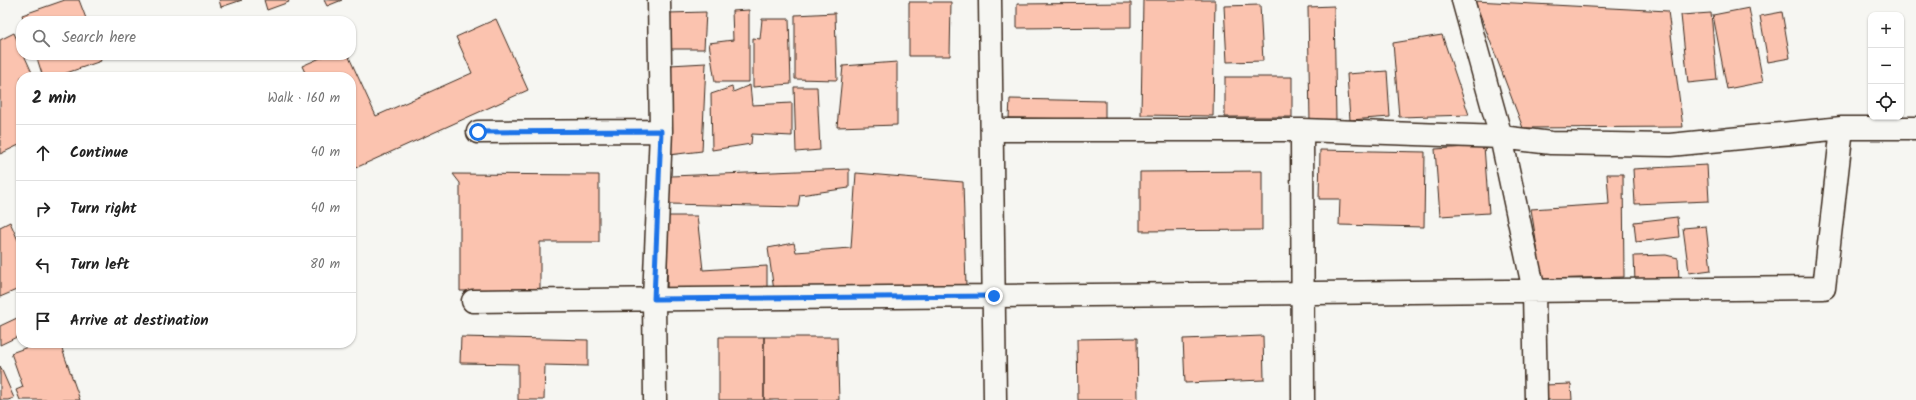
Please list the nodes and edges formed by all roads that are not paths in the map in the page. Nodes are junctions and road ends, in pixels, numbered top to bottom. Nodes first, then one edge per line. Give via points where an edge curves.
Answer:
1 (659, 0) edge
2 (990, 0) edge
3 (1463, 0) edge
4 (1842, 128) junction
5 (1916, 128) edge
6 (992, 130) junction
7 (1302, 130) junction
8 (661, 131) junction
9 (478, 132) dead end
10 (1501, 137) junction
11 (1534, 291) junction
12 (1302, 293) junction
13 (994, 296) junction
14 (654, 299) junction
15 (473, 301) dead end
16 (655, 400) edge
17 (995, 400) edge
18 (1303, 400) edge
19 (1536, 400) edge

1 - 8 street
2 - 6 street
3 - 10 street
4 - 5 street
4 - 10 street via 1670,145 1551,143
4 - 11 street via 1824,288
6 - 7 street
6 - 13 street
7 - 10 street
7 - 12 street
8 - 9 street
8 - 14 street
10 - 11 street
11 - 12 street
11 - 19 street
12 - 13 street
12 - 18 street
13 - 14 street
13 - 17 street
14 - 15 street
14 - 16 street

